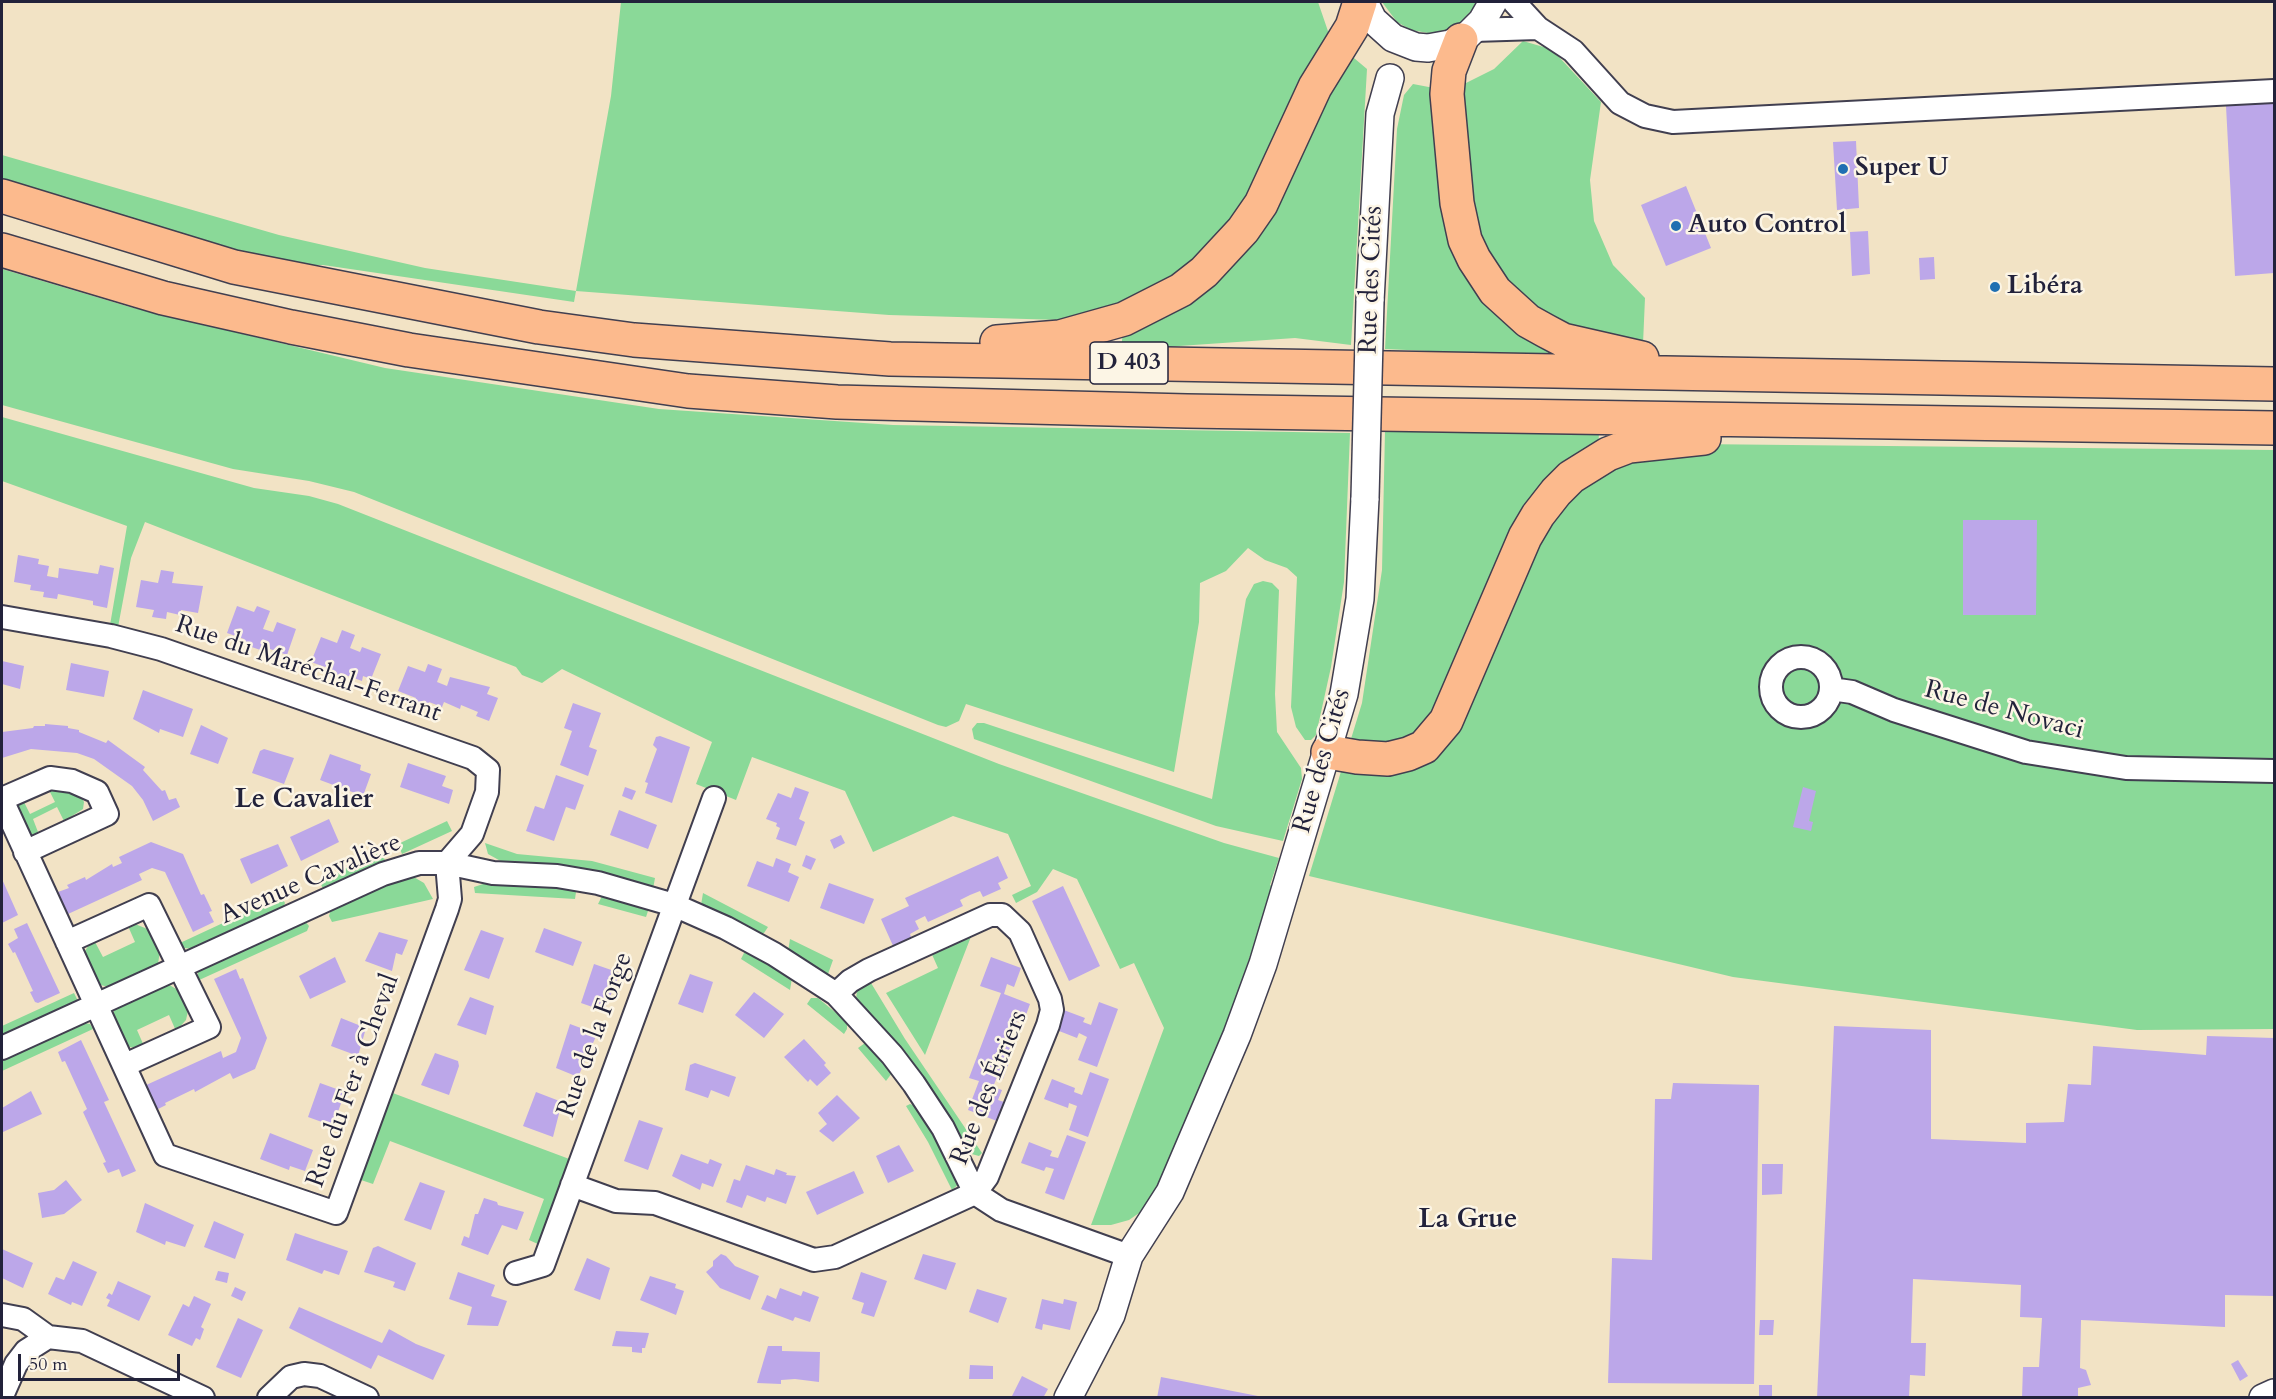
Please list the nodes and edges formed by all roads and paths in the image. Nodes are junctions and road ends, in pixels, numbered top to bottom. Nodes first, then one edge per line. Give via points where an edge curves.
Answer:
1 (1362, 2) edge
2 (1492, 2) edge
3 (1514, 2) edge
4 (1538, 28) junction
5 (1383, 31) junction
6 (1468, 35) junction
7 (1428, 48) junction
8 (1390, 78) junction
9 (2274, 91) edge
10 (2, 196) edge
11 (2, 250) edge
12 (890, 359) junction
13 (1717, 374) junction
14 (2274, 384) edge
15 (1784, 421) junction
16 (2274, 428) edge
17 (2, 616) edge
18 (1831, 689) dead end
19 (1328, 752) junction
20 (2274, 771) edge
21 (714, 798) dead end
22 (2, 800) edge
23 (25, 852) junction
24 (447, 863) junction
25 (674, 905) junction
26 (67, 942) junction
27 (180, 968) junction
28 (836, 994) junction
29 (96, 1005) junction
30 (2, 1048) edge
31 (124, 1065) junction
32 (572, 1185) junction
33 (975, 1193) junction
34 (1129, 1256) junction
35 (516, 1273) dead end
36 (2, 1315) edge
37 (48, 1337) junction
38 (2274, 1393) edge
39 (2, 1396) edge
40 (203, 1398) edge
41 (269, 1398) edge
42 (367, 1398) edge
43 (1068, 1398) edge
44 (2263, 1398) edge

1 - 5 street
1 - 12 main road via 1352,27 1315,87 1261,204 1222,254 1181,290 1124,320 1094,330 1015,342 952,342
2 - 6 street via 1482,21
3 - 4 street
4 - 6 street
4 - 9 street via 1573,51 1620,104 1645,116 1673,122
5 - 7 street via 1404,44
5 - 8 street, Rue des Cités via 1383,70
6 - 7 street via 1440,48
6 - 13 main road via 1446,81 1457,203 1460,224 1474,259 1495,291 1528,321 1563,340
7 - 8 street via 1400,76
8 - 19 street, Rue des Cités, bridge via 1380,114 1363,566 1344,694
10 - 12 main road, D 403 via 234,267 539,327 634,340
11 - 15 main road, D 403 via 163,298 291,327 420,352 688,391 837,402
12 - 13 main road, D 403
13 - 14 main road, D 403
15 - 16 main road, D 403
15 - 19 main road via 1744,437 1685,438 1629,446 1571,477 1538,515 1525,537 1446,721 1435,736 1424,747 1388,759
17 - 24 street, Rue du Maréchal-Ferrant via 161,649 473,758 488,770 487,792 472,834
18 - 20 street, Rue de Novaci via 1852,692 1904,714 2026,752 2126,768
19 - 34 street, Rue des Cités via 1281,908 1237,1035 1174,1182
21 - 25 street, Rue de la Forge
22 - 23 street
22 - 23 street via 50,778 72,781 97,792 107,814
23 - 26 street
24 - 25 street, Avenue Cavalière via 493,873 557,876 598,883
24 - 27 street, Avenue Cavalière via 419,863 383,874
24 - 31 street, Rue du Fer à Cheval via 447,909 336,1213 165,1155
25 - 28 street, Avenue Cavalière via 774,954
25 - 32 street, Rue de la Forge
26 - 27 street via 149,905
26 - 29 street
27 - 29 street, Avenue Cavalière
27 - 31 street via 209,1027
28 - 33 street, Avenue Cavalière via 914,1084 943,1128
28 - 33 street, Rue des Étriers via 869,970 990,915 1002,915 1020,932 1052,1010 987,1177
29 - 30 street, Avenue Cavalière
29 - 31 street
32 - 33 street via 616,1201 655,1203 814,1260 835,1257
32 - 35 street, Rue de la Forge via 543,1265
33 - 34 street via 1001,1210
34 - 43 street, Rue des Cités via 1111,1315
36 - 37 street via 23,1319
37 - 39 street via 16,1364
37 - 40 street via 82,1341
38 - 44 street
41 - 42 street via 291,1377 304,1374 320,1376

